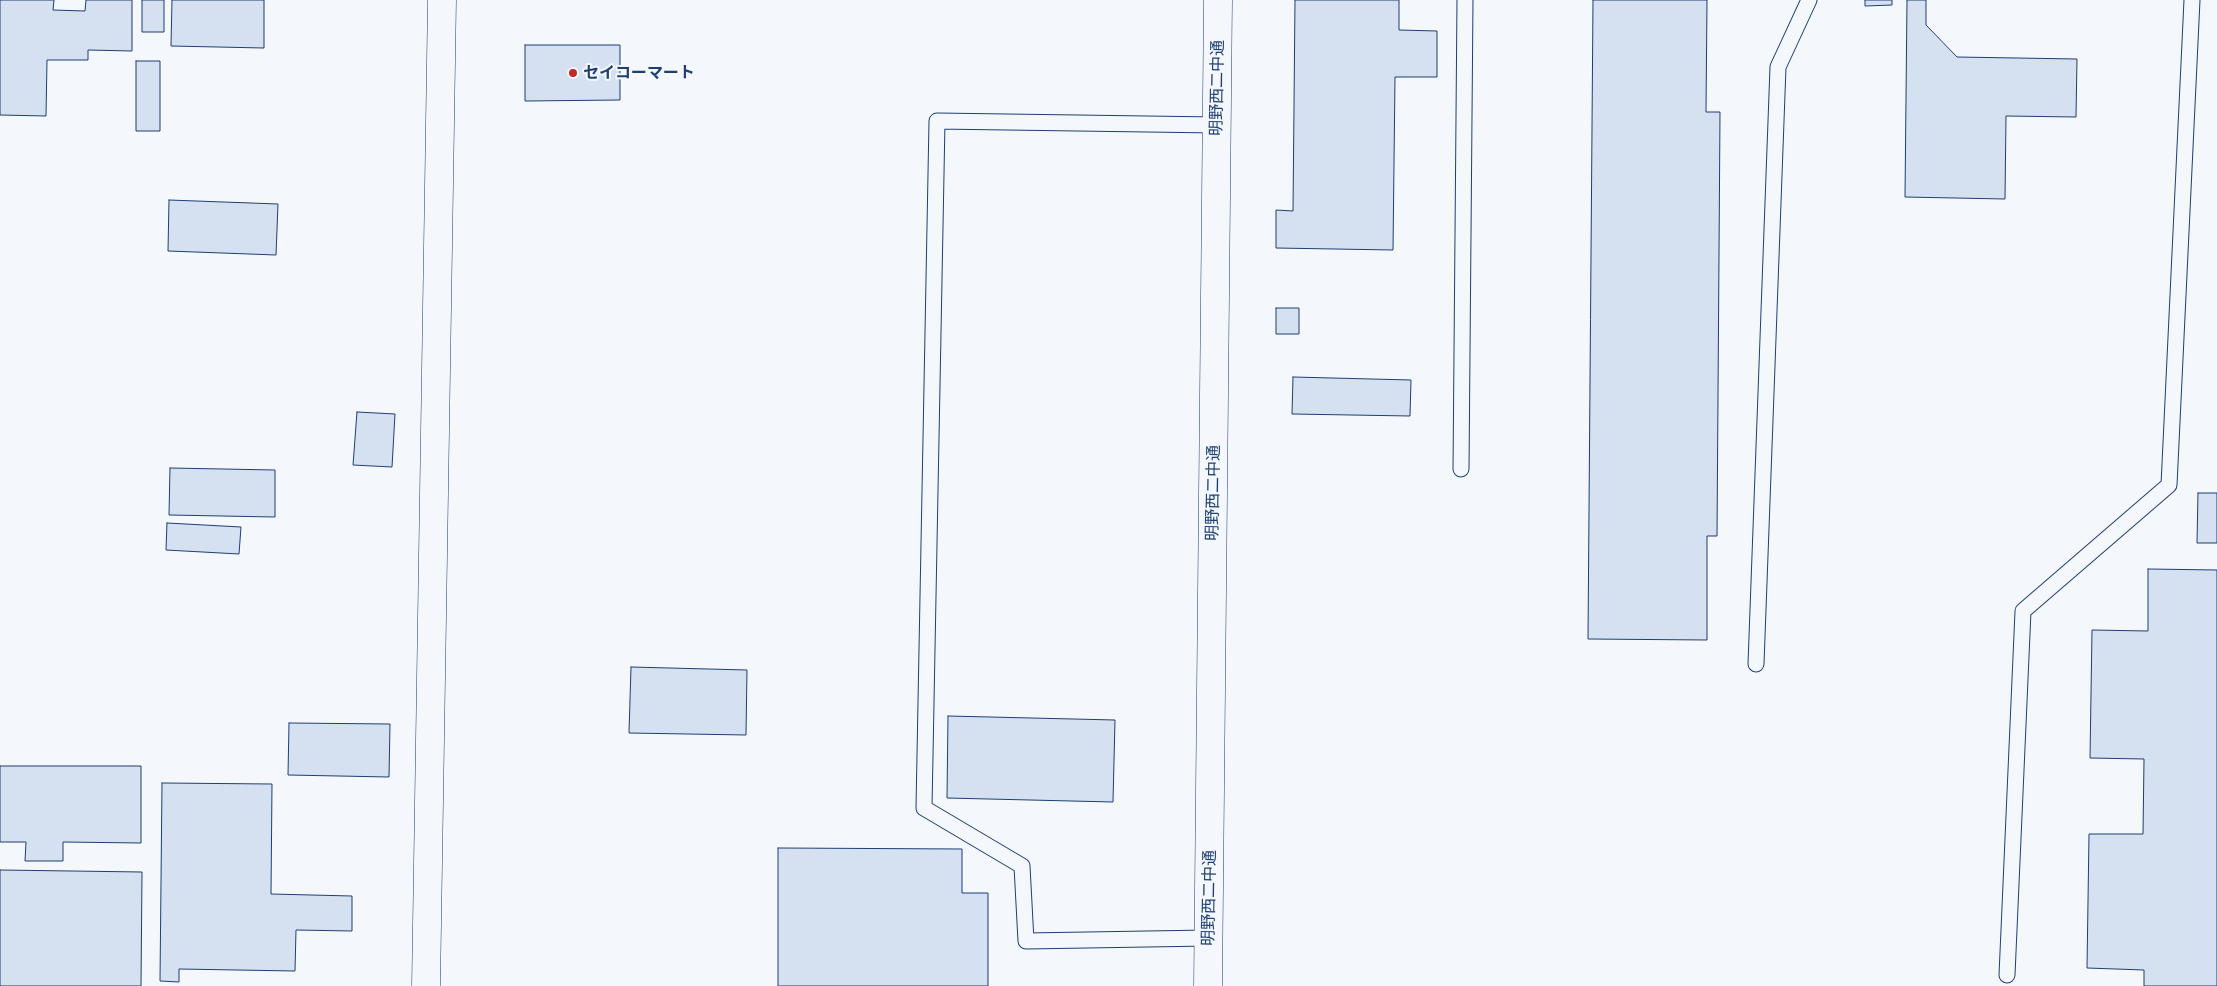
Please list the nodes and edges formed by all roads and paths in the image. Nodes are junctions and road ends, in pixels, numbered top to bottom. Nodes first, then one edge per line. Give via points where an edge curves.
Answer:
1 (442, 0) edge
2 (1218, 0) edge
3 (1465, 0) edge
4 (1809, 0) edge
5 (2192, 0) edge
6 (1217, 125) junction
7 (1460, 469) dead end
8 (1756, 664) dead end
9 (1208, 938) junction
10 (2007, 975) dead end
11 (426, 986) edge
12 (1208, 986) edge

1 - 11 street
2 - 6 street, 明野西二中通
3 - 7 lane
4 - 8 lane via 1778,66
5 - 10 lane via 2169,485 2023,611
6 - 9 street, 明野西二中通
6 - 9 lane via 937,121 924,808 1022,866 1026,941
9 - 12 street, 明野西二中通

